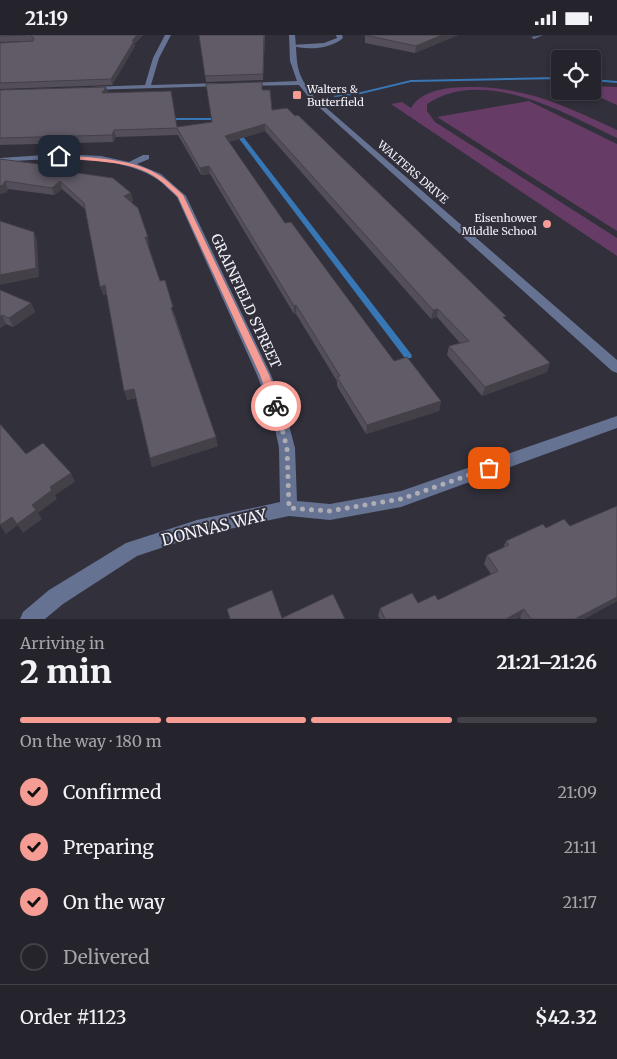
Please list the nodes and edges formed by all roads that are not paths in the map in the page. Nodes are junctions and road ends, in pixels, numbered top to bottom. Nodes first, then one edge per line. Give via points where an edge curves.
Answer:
1 (168, 35) edge
2 (292, 35) edge
3 (339, 35) edge
4 (540, 35) edge
5 (534, 37) dead end
6 (294, 45) junction
7 (301, 83) junction
8 (147, 87) junction
9 (82, 89) edge
10 (146, 157) dead end
11 (0, 160) edge
12 (130, 165) junction
13 (617, 367) edge
14 (617, 422) edge
15 (289, 508) junction
16 (30, 619) edge

1 - 8 street via 156,58
2 - 6 street, WALTERS DRIVE
3 - 6 street via 337,41 329,43
4 - 5 street
6 - 7 street, WALTERS DRIVE via 293,62
7 - 8 street
7 - 13 street, WALTERS DRIVE via 326,111
8 - 9 street
10 - 12 street
11 - 12 street, GRAINFIELD STREET via 59,156
12 - 15 street, GRAINFIELD STREET via 159,177 181,196 214,266 279,414 287,448
14 - 15 street, DONNAS WAY via 401,499 330,511
15 - 16 street, DONNAS WAY via 196,528 132,549 56,597

